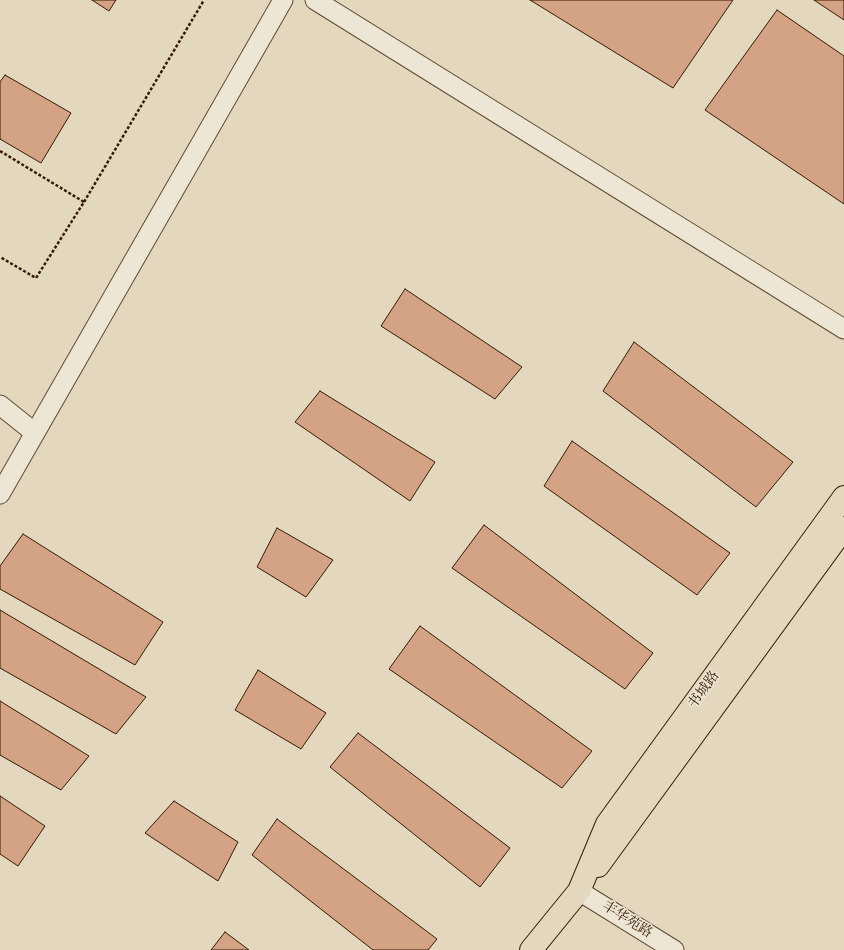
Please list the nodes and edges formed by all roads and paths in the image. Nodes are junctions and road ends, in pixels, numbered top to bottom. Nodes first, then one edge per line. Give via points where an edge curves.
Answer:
1 (204, 0) edge
2 (283, 0) edge
3 (315, 0) edge
4 (0, 151) edge
5 (84, 202) junction
6 (0, 256) edge
7 (844, 329) edge
8 (0, 405) edge
9 (35, 433) junction
10 (0, 494) edge
11 (844, 497) edge
12 (844, 528) edge
13 (579, 891) junction
14 (532, 950) edge
15 (535, 950) edge
16 (674, 950) edge

1 - 5 path
2 - 9 street
3 - 7 street
4 - 5 path
5 - 6 path via 36,278
8 - 9 street
9 - 10 street
11 - 13 main road, 书城路 via 607,824
12 - 13 main road, 书城路
13 - 14 main road, 书城路
13 - 15 main road, 书城路
13 - 16 street, 丰华苑路

